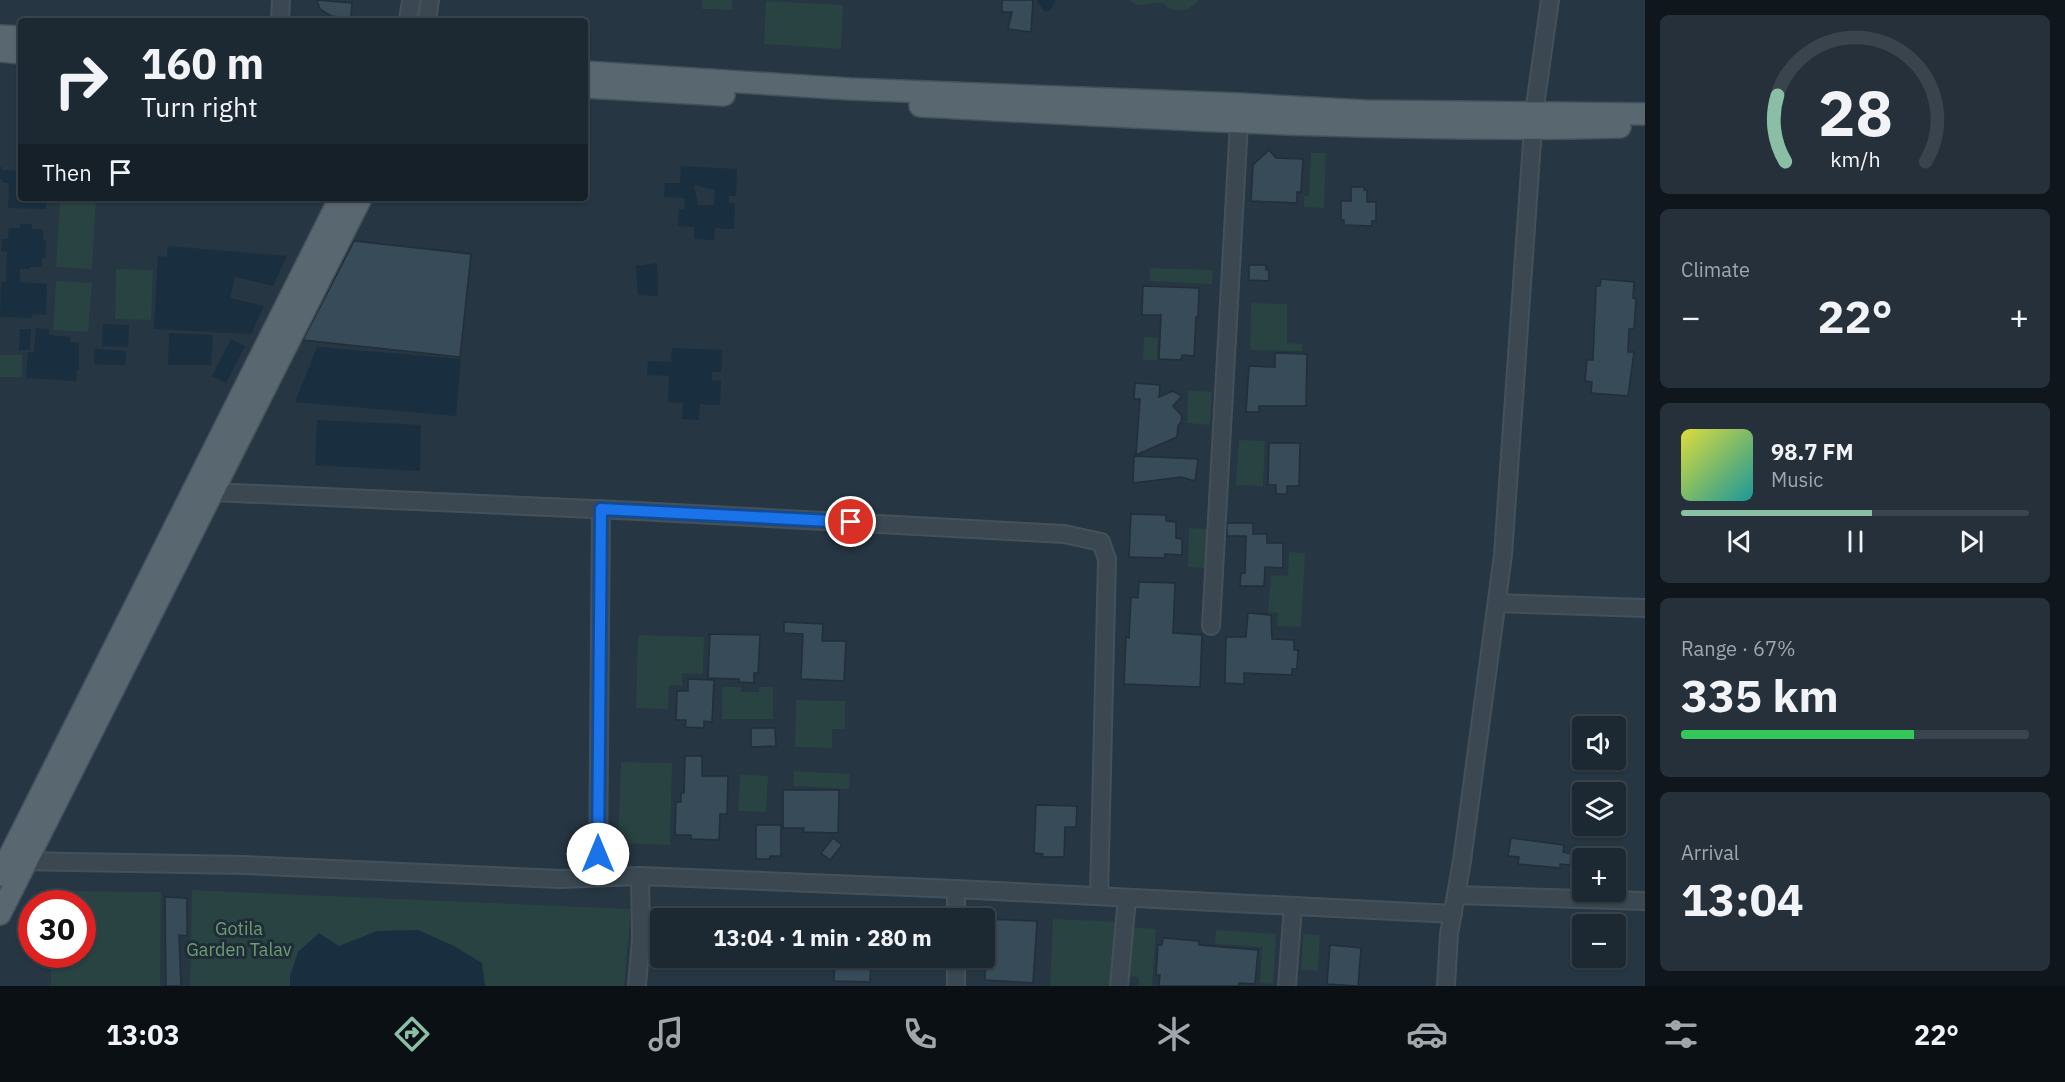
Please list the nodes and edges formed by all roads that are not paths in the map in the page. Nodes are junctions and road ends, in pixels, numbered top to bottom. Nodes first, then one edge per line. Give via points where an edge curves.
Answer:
1 (281, 0) edge
2 (411, 0) edge
3 (430, 0) edge
4 (1550, 0) edge
5 (280, 18) edge
6 (408, 18) edge
7 (427, 18) edge
8 (0, 36) edge
9 (18, 37) edge
10 (0, 51) edge
11 (18, 53) edge
12 (588, 72) edge
13 (588, 87) edge
14 (1645, 114) edge
15 (1534, 121) junction
16 (1239, 123) junction
17 (1645, 127) edge
18 (339, 201) edge
19 (359, 201) edge
20 (213, 492) junction
21 (601, 509) junction
22 (1497, 603) junction
23 (1645, 608) edge
24 (1211, 626) dead end
25 (8, 865) edge
26 (640, 876) junction
27 (598, 877) junction
28 (956, 890) junction
29 (1456, 895) junction
30 (1099, 896) junction
31 (1127, 898) junction
32 (1645, 901) edge
33 (1293, 906) junction
34 (956, 908) edge
35 (0, 914) edge
36 (1453, 914) junction
37 (956, 968) edge
38 (637, 986) edge
39 (956, 986) edge
40 (1119, 986) edge
41 (1287, 986) edge
42 (1446, 986) edge

1 - 5 street
2 - 6 street
3 - 7 street
4 - 15 street
8 - 9 main road
10 - 11 main road
12 - 15 main road via 850,89 1240,104
13 - 16 main road
14 - 15 main road
15 - 16 main road via 1385,128
15 - 17 main road
15 - 22 street
16 - 24 street
18 - 25 main road
19 - 20 main road
20 - 21 street
20 - 25 main road
21 - 27 street
21 - 30 street via 1064,534 1101,542 1107,559
22 - 23 street
22 - 29 street
25 - 27 street via 194,863 560,879
25 - 35 main road
26 - 27 street
26 - 28 street
26 - 38 street
28 - 30 street
28 - 34 street
29 - 32 street
29 - 36 street
30 - 31 street
31 - 33 street
31 - 40 street
33 - 36 street
33 - 41 street
36 - 42 street
37 - 39 street

